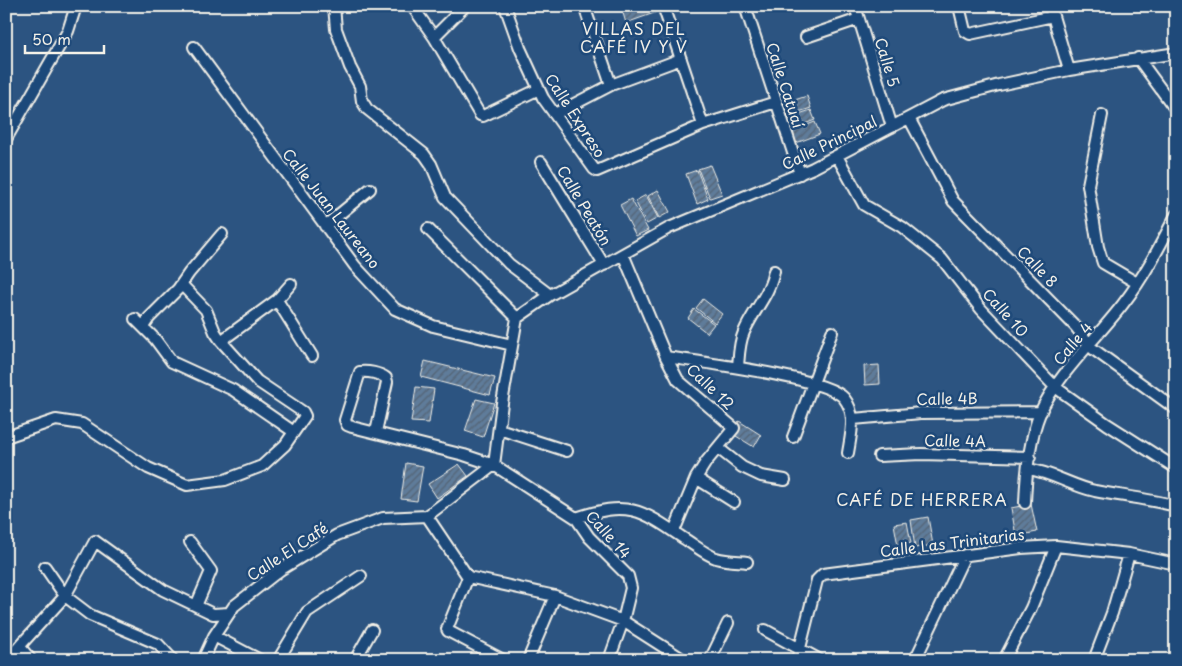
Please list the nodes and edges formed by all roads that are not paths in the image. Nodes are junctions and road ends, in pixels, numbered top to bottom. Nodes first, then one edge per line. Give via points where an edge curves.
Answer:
1 (76, 6) edge
2 (334, 6) edge
3 (412, 6) edge
4 (465, 6) edge
5 (505, 6) edge
6 (584, 6) edge
7 (663, 6) edge
8 (744, 6) edge
9 (855, 6) edge
10 (959, 6) edge
11 (1051, 11) edge
12 (859, 19) junction
13 (434, 37) junction
14 (806, 37) dead end
15 (194, 47) dead end
16 (1176, 53) edge
17 (1138, 58) junction
18 (681, 59) junction
19 (1069, 70) junction
20 (611, 85) junction
21 (539, 89) junction
22 (776, 102) junction
23 (1176, 110) edge
24 (554, 114) junction
25 (1102, 115) dead end
26 (909, 118) junction
27 (703, 125) junction
28 (892, 127) junction
29 (6, 139) edge
30 (837, 156) junction
31 (541, 162) dead end
32 (800, 174) junction
33 (370, 189) dead end
34 (1176, 216) edge
35 (325, 226) junction
36 (428, 230) dead end
37 (222, 234) dead end
38 (623, 254) junction
39 (604, 265) junction
40 (774, 271) dead end
41 (1137, 283) junction
42 (182, 284) junction
43 (291, 284) dead end
44 (550, 295) junction
45 (277, 300) junction
46 (517, 318) junction
47 (135, 319) dead end
48 (143, 327) junction
49 (832, 332) dead end
50 (221, 341) junction
51 (512, 345) junction
52 (1090, 345) junction
53 (312, 356) dead end
54 (666, 357) junction
55 (738, 367) junction
56 (814, 384) junction
57 (1055, 387) junction
58 (1176, 409) edge
59 (1041, 412) junction
60 (853, 419) junction
61 (498, 429) junction
62 (294, 432) junction
63 (376, 432) junction
64 (6, 437) edge
65 (793, 437) dead end
66 (718, 448) junction
67 (567, 451) dead end
68 (848, 453) dead end
69 (879, 456) dead end
70 (1030, 457) junction
71 (494, 465) junction
72 (1176, 468) edge
73 (1028, 469) junction
74 (696, 478) junction
75 (785, 480) dead end
76 (734, 502) dead end
77 (1025, 503) dead end
78 (1176, 506) edge
79 (428, 516) junction
80 (576, 518) junction
81 (674, 531) junction
82 (190, 542) dead end
83 (1056, 546) junction
84 (1129, 554) junction
85 (966, 555) junction
86 (747, 562) dead end
87 (1176, 564) edge
88 (45, 566) dead end
89 (361, 576) dead end
90 (468, 577) junction
91 (65, 596) junction
92 (555, 596) junction
93 (196, 606) junction
94 (229, 613) junction
95 (623, 621) junction
96 (728, 623) dead end
97 (372, 630) dead end
98 (765, 630) dead end
99 (214, 636) junction
100 (20, 647) junction
101 (800, 648) junction
102 (670, 656) edge
103 (7, 660) edge
104 (31, 660) edge
105 (173, 660) edge
106 (203, 660) edge
107 (260, 660) edge
108 (278, 660) edge
109 (355, 660) edge
110 (502, 660) edge
111 (528, 660) edge
112 (609, 660) edge
113 (684, 660) edge
114 (710, 660) edge
115 (797, 660) edge
116 (820, 660) edge
117 (915, 660) edge
118 (1004, 660) edge
119 (1094, 660) edge

1 - 29 street via 68,31
2 - 44 street via 336,29 367,110 424,154 450,204 509,264
3 - 13 street
4 - 13 street
5 - 21 street, Calle Expreso
6 - 20 street
7 - 18 street
8 - 22 street, Calle Catuaí
9 - 12 street, Calle 5
10 - 11 street via 965,31 970,34
11 - 19 street
12 - 14 street
12 - 28 street, Calle 5
13 - 21 street via 480,115
15 - 35 street, Calle Juan Laureano
16 - 17 street, Calle Principal
17 - 19 street, Calle Principal
17 - 23 street
18 - 20 street
18 - 27 street
19 - 26 street, Calle Principal via 943,100
20 - 24 street
21 - 24 street, Calle Expreso
22 - 27 street, Calle Expreso
22 - 32 street, Calle Catuaí
24 - 27 street, Calle Expreso via 596,171
25 - 41 street via 1088,185 1098,247 1104,263
26 - 28 street, Calle Principal
26 - 52 street, Calle 8 via 952,201
28 - 30 street, Calle Principal
30 - 32 street, Calle Principal
30 - 57 street, Calle 10 via 864,205 902,227 942,260 981,309
31 - 39 street, Calle Peatón
32 - 38 street, Calle Principal via 669,228
33 - 35 street
34 - 41 street, Calle 4
35 - 51 street, Calle Juan Laureano via 355,266 395,308 433,326
36 - 46 street
37 - 42 street
38 - 39 street, Calle Principal
38 - 54 street, Calle 12
39 - 44 street, Calle Principal
40 - 55 street via 765,297 744,331
41 - 52 street, Calle 4
42 - 48 street
42 - 50 street via 206,310
43 - 45 street
44 - 46 street, Calle Principal
45 - 50 street
45 - 53 street
46 - 51 street
47 - 48 street
48 - 62 street via 172,362 233,390
49 - 56 street
50 - 62 street via 257,381 303,412 304,416
51 - 61 street
52 - 57 street, Calle 4
52 - 58 street, Calle 8
54 - 55 street
54 - 66 street, Calle 12 via 678,380 734,428
55 - 56 street
56 - 60 street via 843,397
56 - 65 street
57 - 59 street, Calle 4
57 - 72 street, Calle 10
59 - 60 street, Calle 4B via 921,413
59 - 70 street, Calle 4
60 - 68 street
61 - 67 street
61 - 71 street
62 - 64 street via 262,466 225,480 187,485 148,468 82,424 56,420
63 - 63 street, Calle 14 via 386,378 360,372 345,420 352,427
63 - 71 street, Calle 14
66 - 74 street, Calle 12
66 - 75 street via 742,467 761,476
69 - 70 street, Calle 4A
70 - 73 street, Calle 4
71 - 79 street
71 - 80 street, Calle 14
73 - 77 street, Calle 4
73 - 78 street via 1093,490
74 - 76 street
74 - 81 street, Calle 12
79 - 90 street
79 - 94 street, Calle El Café via 383,518 337,535 280,570
80 - 81 street via 625,508 645,514
80 - 95 street, Calle 14 via 588,537 628,576 631,588
81 - 86 street via 716,558
82 - 93 street via 211,572
83 - 84 street, Calle Las Trinitarias
83 - 85 street, Calle Las Trinitarias
83 - 118 street via 1031,608
84 - 87 street, Calle Las Trinitarias
84 - 119 street
85 - 101 street, Calle Las Trinitarias via 823,574 817,580
85 - 117 street
88 - 91 street
89 - 108 street via 307,612
90 - 92 street
90 - 110 street via 447,629
91 - 93 street via 95,541 164,590
91 - 100 street
91 - 105 street via 90,615 158,644
92 - 95 street
92 - 111 street
93 - 94 street via 213,614
94 - 99 street, Calle El Café
95 - 102 street
95 - 112 street, Calle 14
96 - 114 street
97 - 109 street
98 - 101 street
99 - 106 street, Calle El Café
99 - 107 street
100 - 103 street
100 - 104 street
101 - 115 street, Calle Las Trinitarias
101 - 116 street
102 - 113 street

